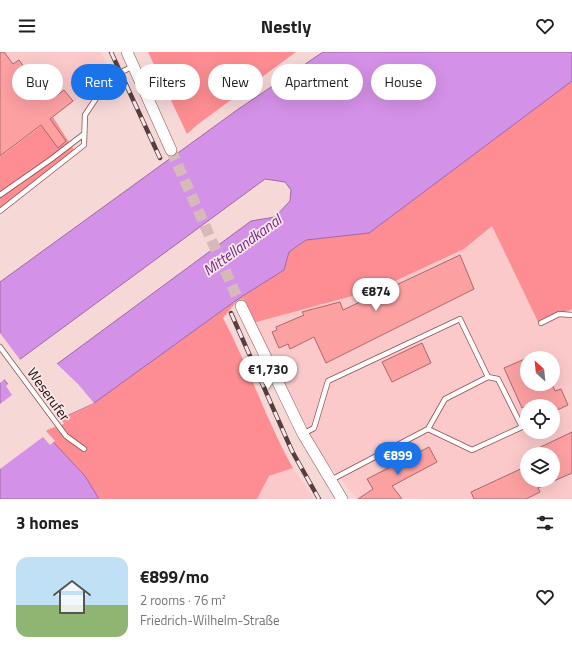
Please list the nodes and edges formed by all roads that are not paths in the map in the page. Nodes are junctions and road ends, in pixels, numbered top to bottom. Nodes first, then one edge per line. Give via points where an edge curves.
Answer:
1 (127, 52) edge
2 (134, 66) junction
3 (84, 134) junction
4 (171, 150) tunnel mouth
5 (0, 195) edge
6 (0, 211) edge
7 (241, 306) tunnel mouth
8 (572, 315) edge
9 (541, 323) dead end
10 (0, 347) edge
11 (488, 377) junction
12 (428, 429) junction
13 (303, 434) junction
14 (84, 449) dead end
15 (330, 481) junction
16 (342, 499) edge

1 - 2 street
2 - 3 lane via 115,75 105,85 85,115
2 - 4 street
3 - 5 lane
3 - 6 lane via 84,145
7 - 13 street
8 - 9 lane via 559,314
10 - 14 lane, Weserufer via 66,436
11 - 12 lane via 445,399
11 - 12 lane via 498,379 522,427 472,450
11 - 13 lane via 460,319 328,381 314,428
12 - 15 lane
13 - 15 street
15 - 16 street

